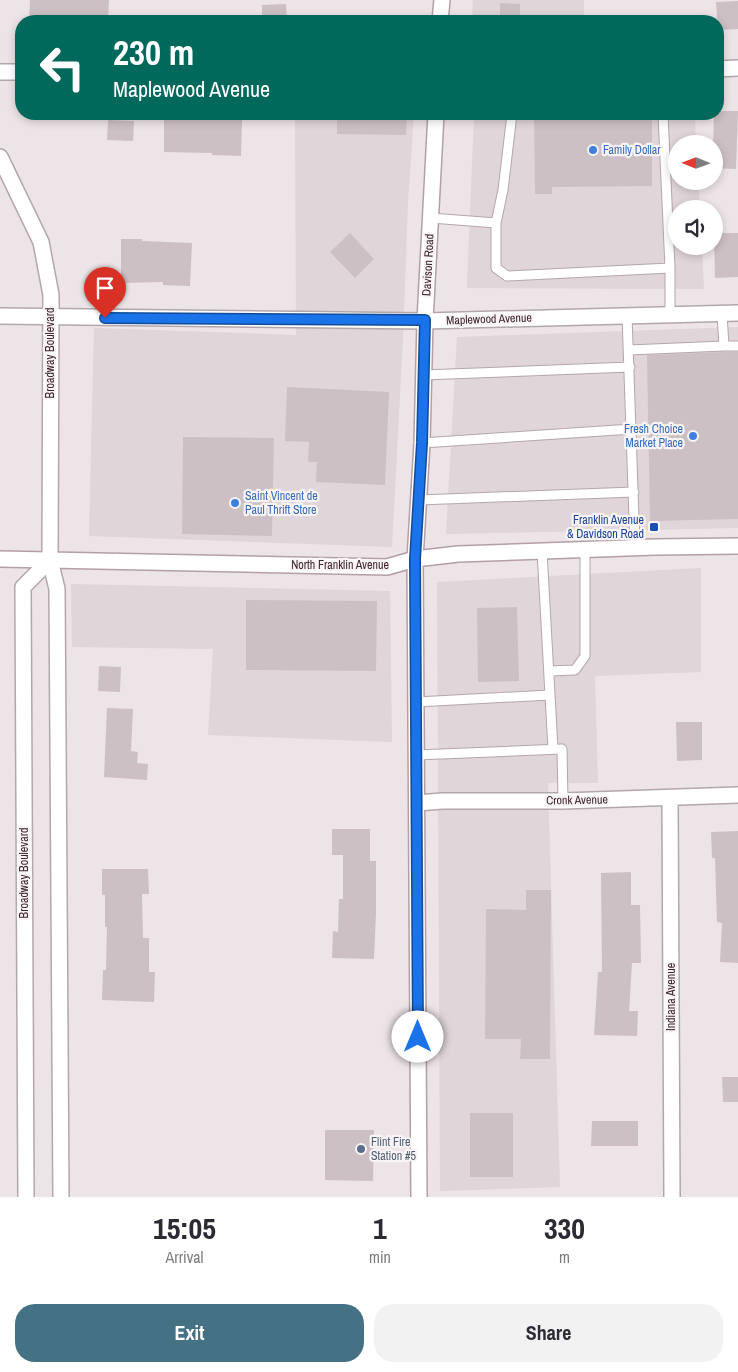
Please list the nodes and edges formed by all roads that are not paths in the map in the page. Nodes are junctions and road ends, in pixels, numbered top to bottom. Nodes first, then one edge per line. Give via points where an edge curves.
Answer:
1 (442, 0) edge
2 (441, 15) edge
3 (738, 68) edge
4 (724, 69) edge
5 (0, 72) edge
6 (15, 72) edge
7 (436, 120) edge
8 (511, 120) edge
9 (663, 120) edge
10 (0, 157) edge
11 (431, 218) junction
12 (496, 223) junction
13 (670, 268) junction
14 (738, 313) edge
15 (722, 314) junction
16 (627, 315) junction
17 (670, 315) junction
18 (0, 316) edge
19 (50, 317) junction
20 (425, 320) junction
21 (724, 346) junction
22 (738, 346) edge
23 (629, 350) junction
24 (630, 367) junction
25 (423, 375) junction
26 (632, 429) junction
27 (422, 443) junction
28 (634, 492) junction
29 (419, 500) junction
30 (738, 546) edge
31 (636, 548) junction
32 (585, 550) junction
33 (542, 551) junction
34 (0, 559) edge
35 (415, 559) junction
36 (50, 560) junction
37 (549, 671) junction
38 (550, 695) junction
39 (416, 702) junction
40 (553, 749) junction
41 (416, 755) junction
42 (738, 795) edge
43 (670, 798) junction
44 (563, 801) junction
45 (416, 803) junction
46 (26, 1197) edge
47 (61, 1197) edge
48 (418, 1197) edge
49 (672, 1197) edge

1 - 2 street
3 - 4 street
5 - 6 street
7 - 11 street, Davison Road
8 - 12 lane
9 - 13 lane
10 - 19 street, Broadway Boulevard via 41,242 51,295
11 - 12 lane
11 - 20 street, Davison Road
12 - 13 lane via 496,268 507,276
13 - 17 lane
14 - 15 street, Maplewood Avenue
15 - 17 street, Maplewood Avenue
15 - 21 lane
16 - 17 street, Maplewood Avenue
16 - 20 street, Maplewood Avenue
16 - 23 lane
18 - 19 street, Maplewood Avenue
19 - 20 street, Maplewood Avenue
19 - 36 street, Broadway Boulevard
20 - 25 street, Davison Road
21 - 22 lane
21 - 23 lane
23 - 24 lane
24 - 25 lane
24 - 26 lane
25 - 27 street, Davison Road
26 - 27 lane
26 - 28 lane
27 - 29 street, Davison Road
28 - 29 lane
28 - 31 lane
29 - 35 street, Davison Road
30 - 31 street, North Franklin Avenue
31 - 32 street, North Franklin Avenue
32 - 33 street, North Franklin Avenue
32 - 37 lane via 585,656 575,670
33 - 35 street, North Franklin Avenue
33 - 37 lane
34 - 36 street, North Franklin Avenue
35 - 36 street, North Franklin Avenue via 387,568
35 - 39 street, Davison Road
36 - 46 street, Broadway Boulevard via 23,587
36 - 47 street, Broadway Boulevard via 57,589
37 - 38 lane
38 - 39 lane
38 - 40 lane
39 - 41 street, Davison Road
40 - 41 lane
40 - 44 lane via 562,749
41 - 45 street, Davison Road
42 - 43 street, Cronk Avenue
43 - 44 street, Cronk Avenue
43 - 49 street, Indiana Avenue
44 - 45 street, Cronk Avenue
45 - 48 street, Davison Road

